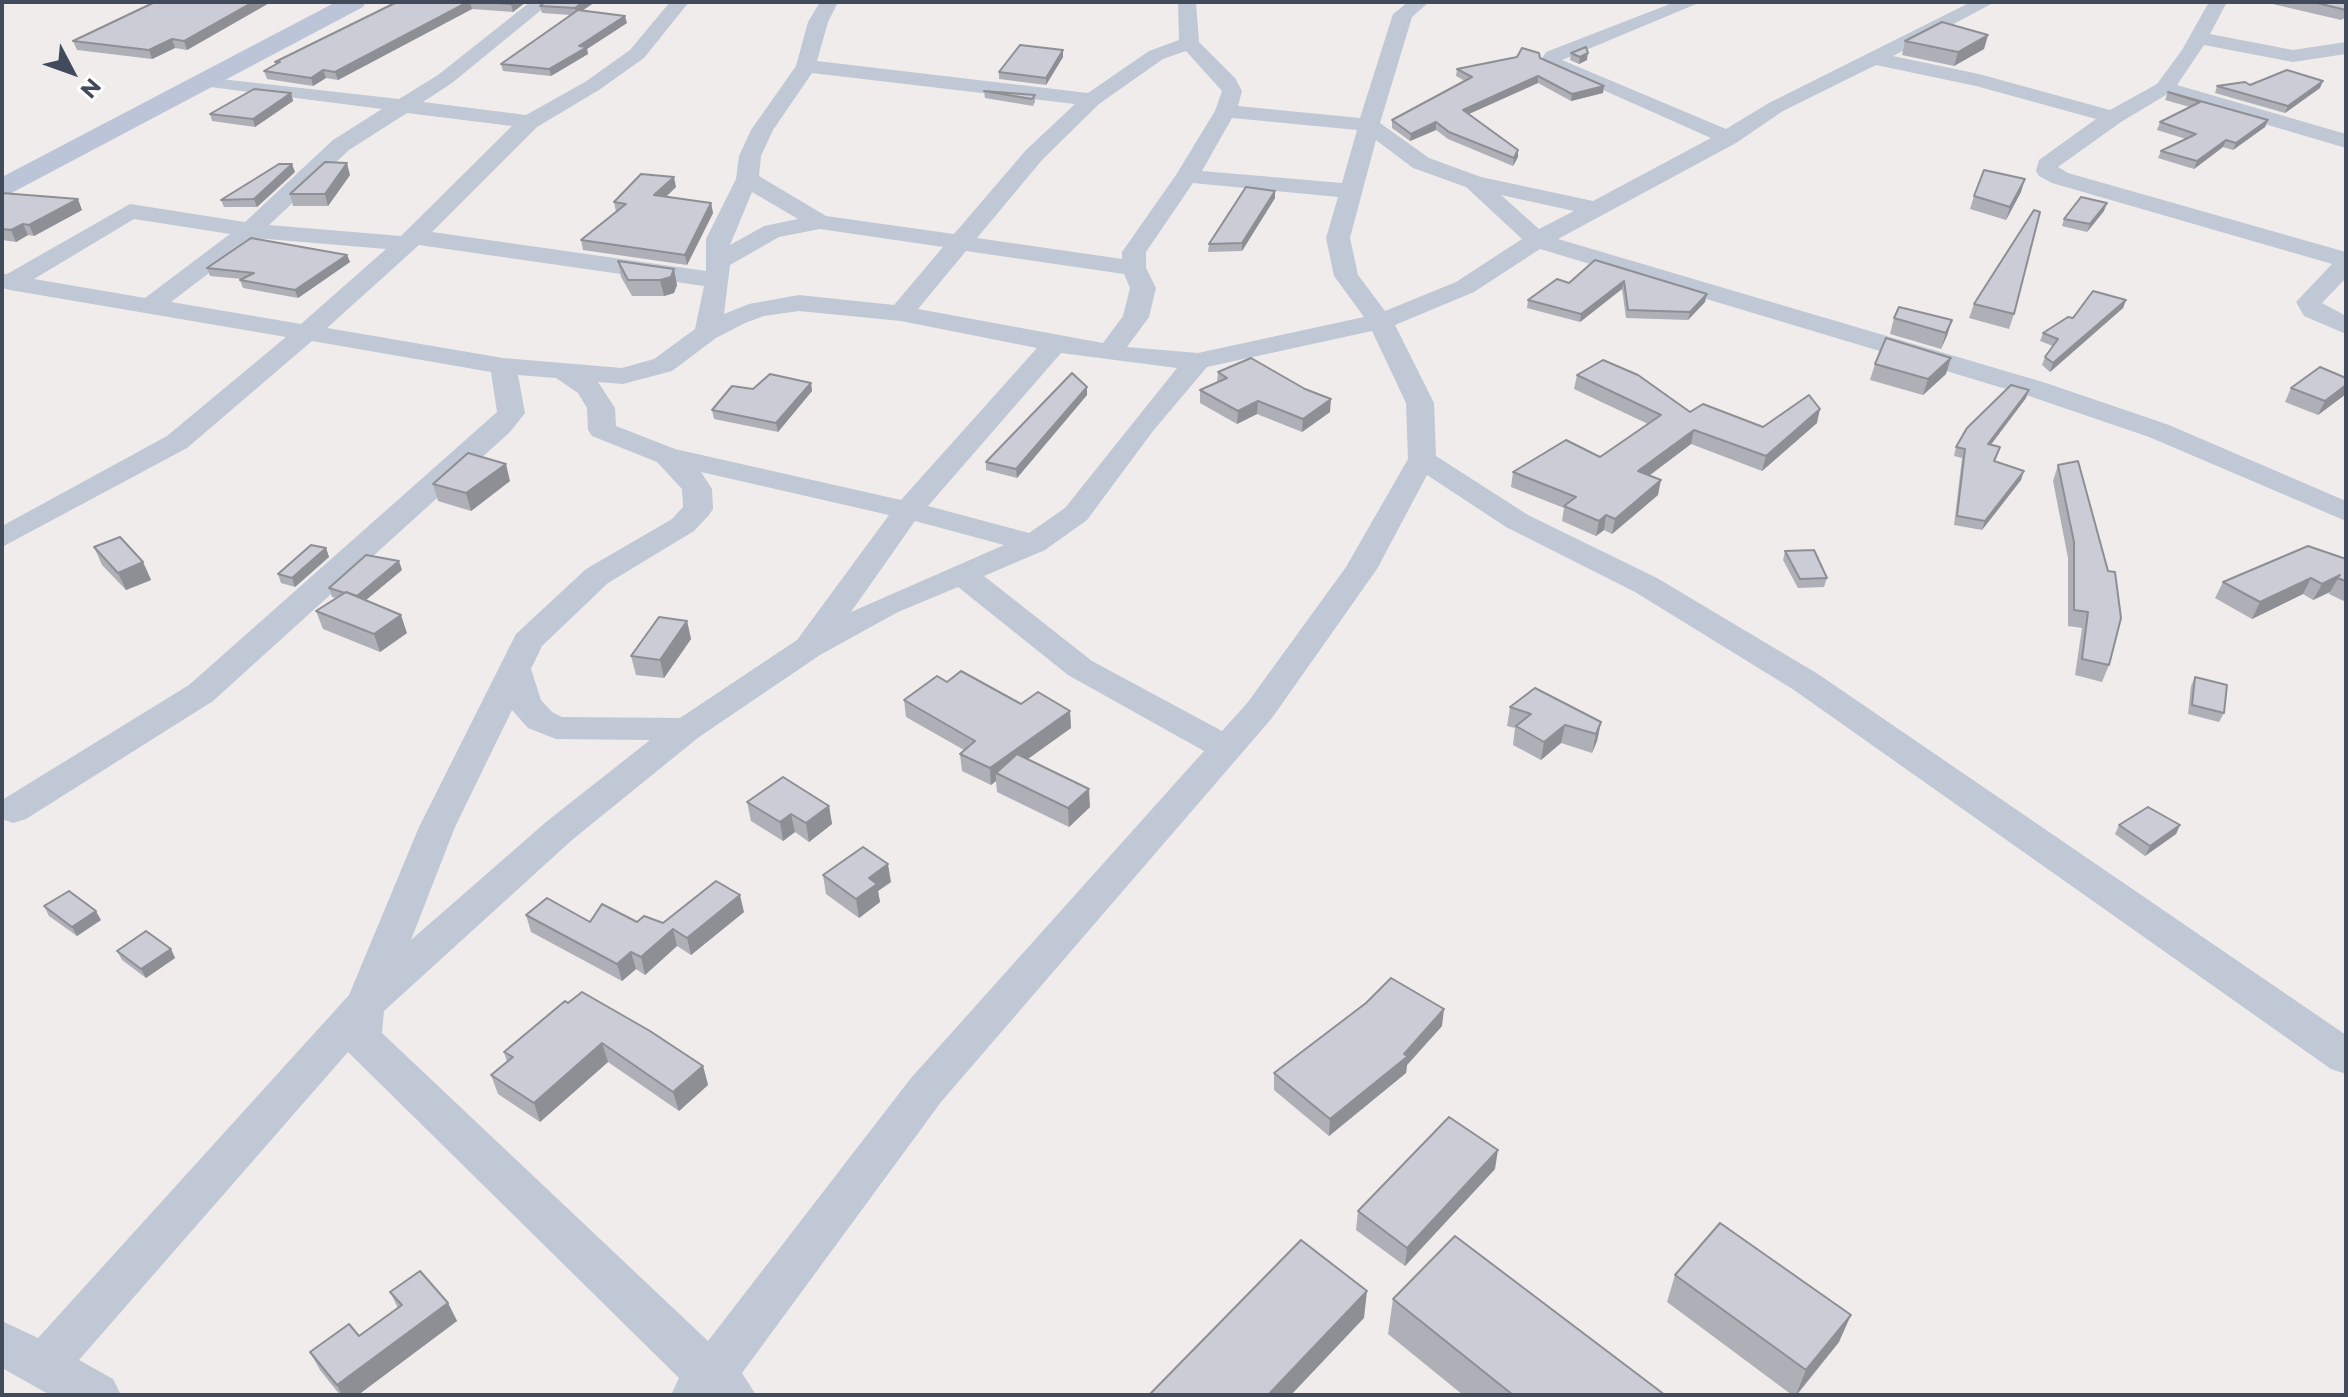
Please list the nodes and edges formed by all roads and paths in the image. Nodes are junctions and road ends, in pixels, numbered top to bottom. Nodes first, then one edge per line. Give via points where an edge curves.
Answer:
1 (354, 2) edge
2 (542, 2) edge
3 (680, 2) edge
4 (829, 2) edge
5 (1187, 2) edge
6 (1420, 2) edge
7 (1692, 2) edge
8 (1986, 2) edge
9 (2218, 2) edge
10 (2199, 38) junction
11 (1189, 43) junction
12 (2346, 48) edge
13 (1872, 58) junction
14 (806, 66) junction
15 (210, 81) junction
16 (2164, 88) junction
17 (1092, 100) junction
18 (401, 106) junction
19 (1226, 111) junction
20 (2113, 117) junction
21 (529, 122) junction
22 (1369, 125) junction
23 (1728, 138) junction
24 (2346, 141) edge
25 (1187, 176) junction
26 (747, 179) junction
27 (1474, 182) junction
28 (2, 189) edge
29 (1351, 191) junction
30 (1595, 208) junction
31 (820, 222) junction
32 (250, 230) junction
33 (411, 240) junction
34 (1537, 240) junction
35 (959, 244) junction
36 (2346, 262) edge
37 (1134, 268) junction
38 (717, 271) junction
39 (6, 282) edge
40 (147, 308) junction
41 (758, 309) junction
42 (901, 313) junction
43 (1380, 321) junction
44 (2346, 326) edge
45 (707, 332) junction
46 (305, 333) junction
47 (1055, 344) junction
48 (1110, 352) junction
49 (1198, 361) junction
50 (503, 366) junction
51 (563, 371) junction
52 (667, 456) junction
53 (1422, 459) junction
54 (908, 510) junction
55 (2346, 512) edge
56 (2, 538) edge
57 (1034, 544) junction
58 (962, 574) junction
59 (808, 648) junction
60 (514, 669) junction
61 (687, 729) junction
62 (1227, 749) junction
63 (13, 810) dead end
64 (366, 1003) junction
65 (2346, 1057) edge
66 (2, 1343) edge
67 (45, 1364) junction
68 (714, 1388) edge
69 (96, 1395) edge

1 - 15 street
2 - 18 street via 445,79
3 - 21 street via 637,54
4 - 14 street
5 - 11 street
6 - 22 street via 1403,14
7 - 23 street via 1553,56 1550,62
8 - 13 street
9 - 10 street
10 - 12 street via 2293,56
10 - 16 street
11 - 17 street via 1156,55
11 - 19 street via 1225,78 1232,91
13 - 20 street via 1979,80
13 - 23 street
14 - 17 street
14 - 26 street via 762,130
15 - 18 street
15 - 28 street
16 - 20 street
16 - 24 street
17 - 35 street via 1034,155
18 - 21 street
18 - 32 street via 341,145
19 - 22 street
19 - 25 street
20 - 36 street via 2047,165 2047,171
21 - 33 street
22 - 27 street via 1421,163
22 - 29 street
23 - 30 street
25 - 29 street
25 - 37 street via 1134,252
26 - 31 street
26 - 38 street via 718,239
27 - 30 street
27 - 34 street
29 - 43 street via 1338,238 1340,259 1346,276
30 - 34 street
31 - 35 street
31 - 38 street via 772,231
32 - 33 street
32 - 39 street via 130,211
32 - 40 street
33 - 38 street
33 - 46 street
34 - 43 street via 1465,287
34 - 55 street via 2050,394 2159,431
35 - 37 street
35 - 42 street
36 - 44 street via 2309,302 2313,311
37 - 48 street via 1143,288 1136,317
38 - 41 street
38 - 45 street
39 - 40 street
40 - 46 street
41 - 42 street via 827,304
41 - 45 street
42 - 47 street
43 - 49 street
43 - 53 street via 1420,403
45 - 51 street via 644,373
46 - 50 street
46 - 56 street via 177,442
47 - 48 street
47 - 54 street
48 - 49 street
49 - 57 street via 1076,514
50 - 51 street
50 - 63 street via 511,413 489,436 201,693
51 - 52 street via 589,388 601,408 602,430
52 - 54 street
52 - 60 street via 697,489 698,509 683,525 597,576 528,641
53 - 62 street via 1361,569
53 - 65 street via 1517,521 1646,585 1806,682
54 - 57 street
54 - 59 street
57 - 58 street
58 - 59 street via 887,605
58 - 62 street via 1080,668
59 - 61 street
60 - 61 street via 525,704 556,728
60 - 64 street via 437,827
61 - 64 street via 571,821
62 - 68 street via 926,1090
64 - 67 street
64 - 68 street via 362,1040 373,1053
66 - 67 street
67 - 69 street

